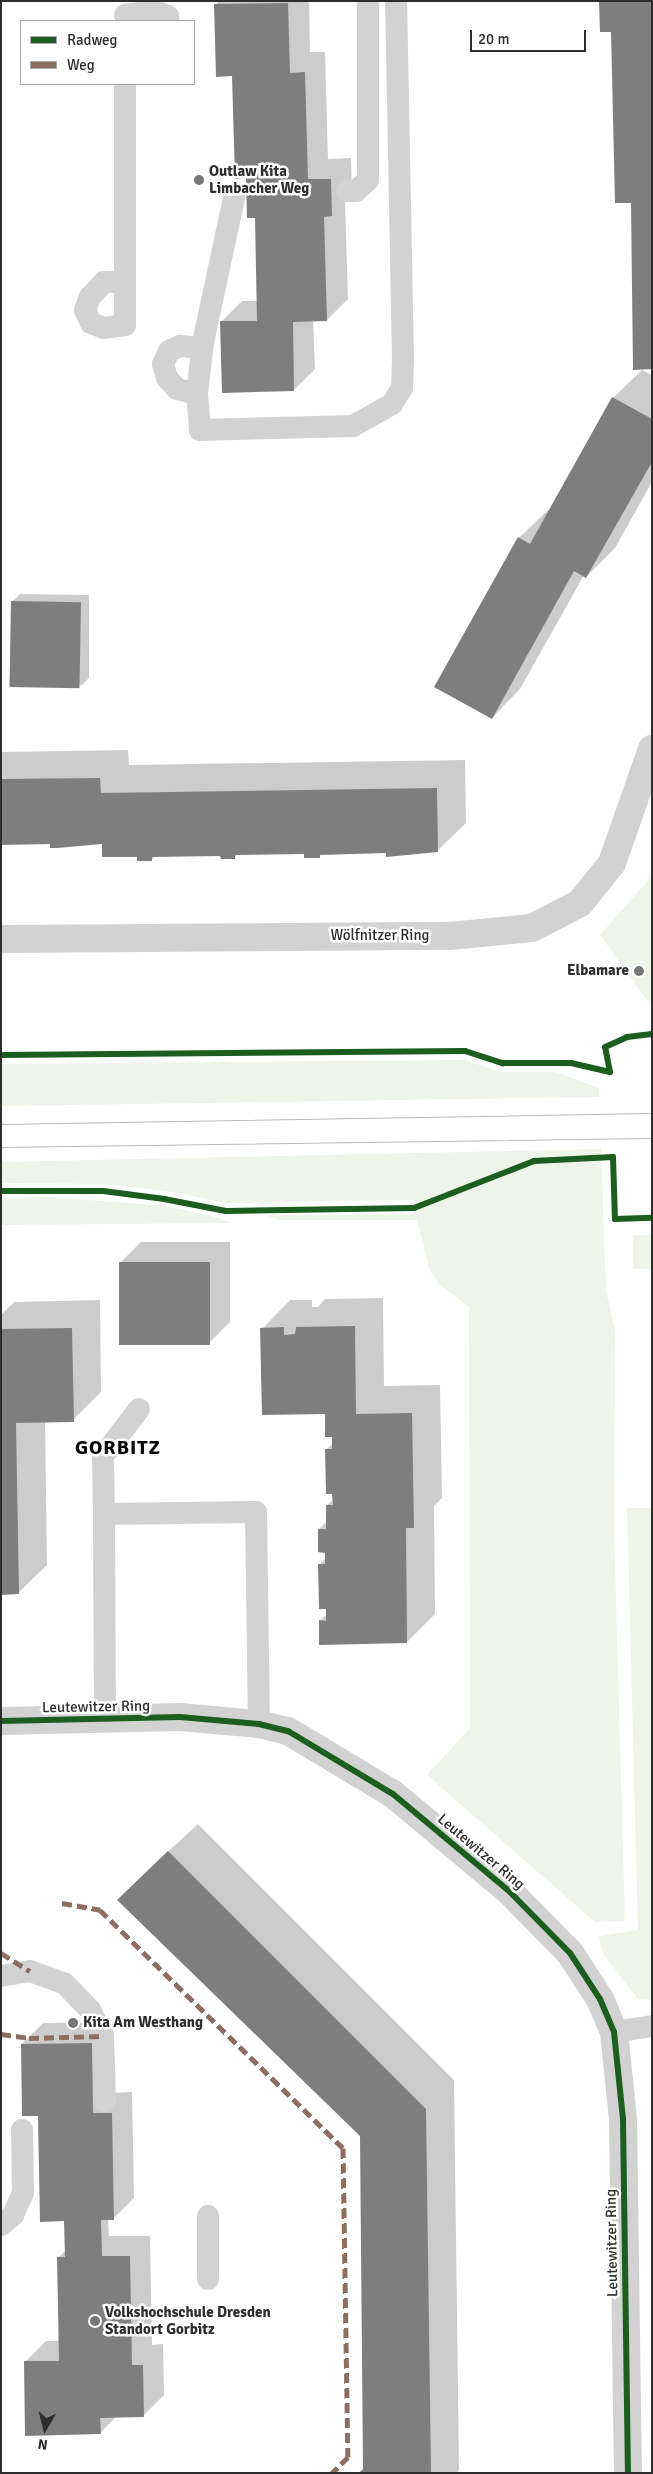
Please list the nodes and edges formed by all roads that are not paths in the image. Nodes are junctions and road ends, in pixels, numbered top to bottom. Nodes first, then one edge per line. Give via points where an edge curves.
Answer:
1 (368, 1) edge
2 (396, 1) edge
3 (125, 12) edge
4 (169, 20) edge
5 (125, 85) edge
6 (347, 191) dead end
7 (234, 198) dead end
8 (125, 282) dead end
9 (202, 348) junction
10 (197, 394) junction
11 (652, 749) edge
12 (1, 939) edge
13 (138, 1409) dead end
14 (104, 1514) junction
15 (105, 1719) junction
16 (1, 1721) edge
17 (259, 1724) junction
18 (1, 1976) edge
19 (652, 2026) edge
20 (614, 2032) junction
21 (105, 2100) dead end
22 (22, 2130) dead end
23 (208, 2216) dead end
24 (1, 2225) edge
25 (208, 2279) dead end
26 (628, 2473) edge

1 - 6 lane via 368,180 356,191
2 - 10 lane via 404,278 402,388 392,404 353,426 200,430
3 - 4 lane via 155,11 168,16
5 - 8 lane
7 - 9 lane
9 - 10 lane
9 - 10 lane via 180,346 169,351 163,364 167,378 177,389
11 - 12 street, Wölfnitzer Ring via 612,863 580,903 532,928 449,936
13 - 14 lane via 103,1456
14 - 15 lane
14 - 17 lane via 256,1512
15 - 16 street, Leutewitzer Ring
15 - 17 street, Leutewitzer Ring via 180,1717
17 - 20 street, Leutewitzer Ring via 288,1731 393,1794 508,1890 570,1953 600,1999
18 - 21 lane via 30,1971 65,1984 90,2010 103,2036
19 - 20 lane
20 - 26 street, Leutewitzer Ring via 623,2119
22 - 24 lane via 23,2193 13,2215
23 - 25 lane

